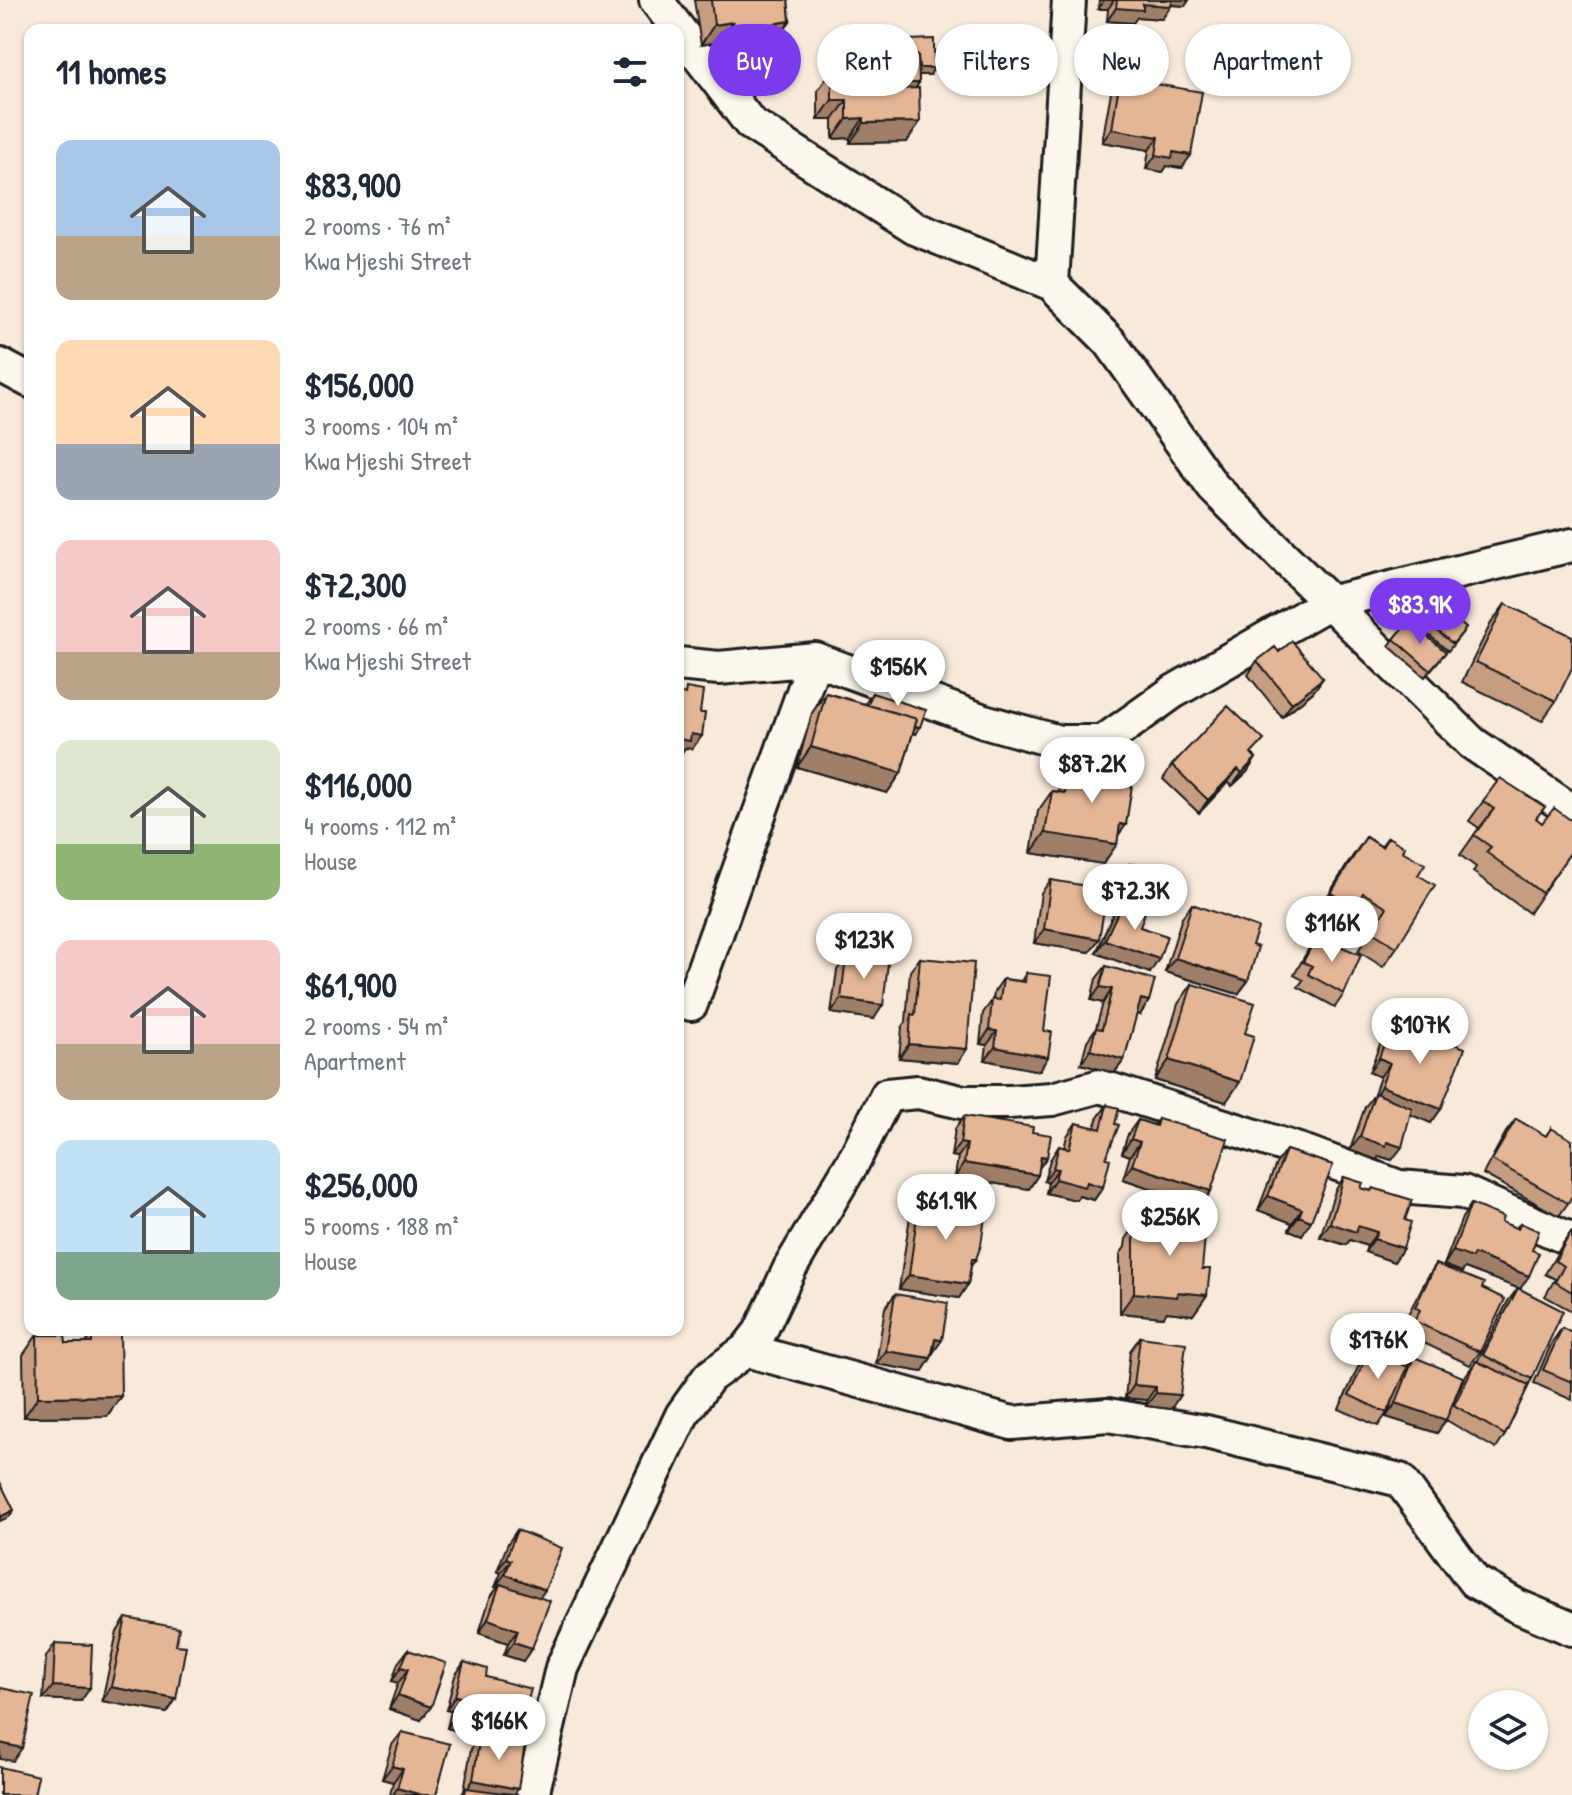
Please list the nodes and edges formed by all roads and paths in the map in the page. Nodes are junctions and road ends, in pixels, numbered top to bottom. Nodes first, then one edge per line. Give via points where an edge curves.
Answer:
1 (656, 0) edge
2 (1069, 0) edge
3 (674, 24) edge
4 (684, 37) edge
5 (1052, 284) junction
6 (0, 365) edge
7 (24, 378) edge
8 (1572, 545) edge
9 (1328, 603) junction
10 (815, 659) junction
11 (684, 665) edge
12 (1572, 811) edge
13 (691, 1004) dead end
14 (1572, 1240) edge
15 (746, 1350) junction
16 (1572, 1629) edge
17 (532, 1795) edge

1 - 3 street
2 - 5 street
4 - 5 street via 750,123 914,228
5 - 9 street via 1110,342 1213,487
6 - 7 street
8 - 9 street
9 - 10 street via 1173,692 1103,742 1059,742 984,721
9 - 12 street via 1472,743
10 - 11 street via 719,668
10 - 13 street
14 - 15 street via 1463,1192 1399,1187 1100,1086 1052,1099 1009,1102 961,1102 918,1092 887,1095
15 - 16 street via 1012,1423 1108,1415 1206,1432 1400,1480 1474,1581
15 - 17 street via 709,1377 682,1415 562,1668

